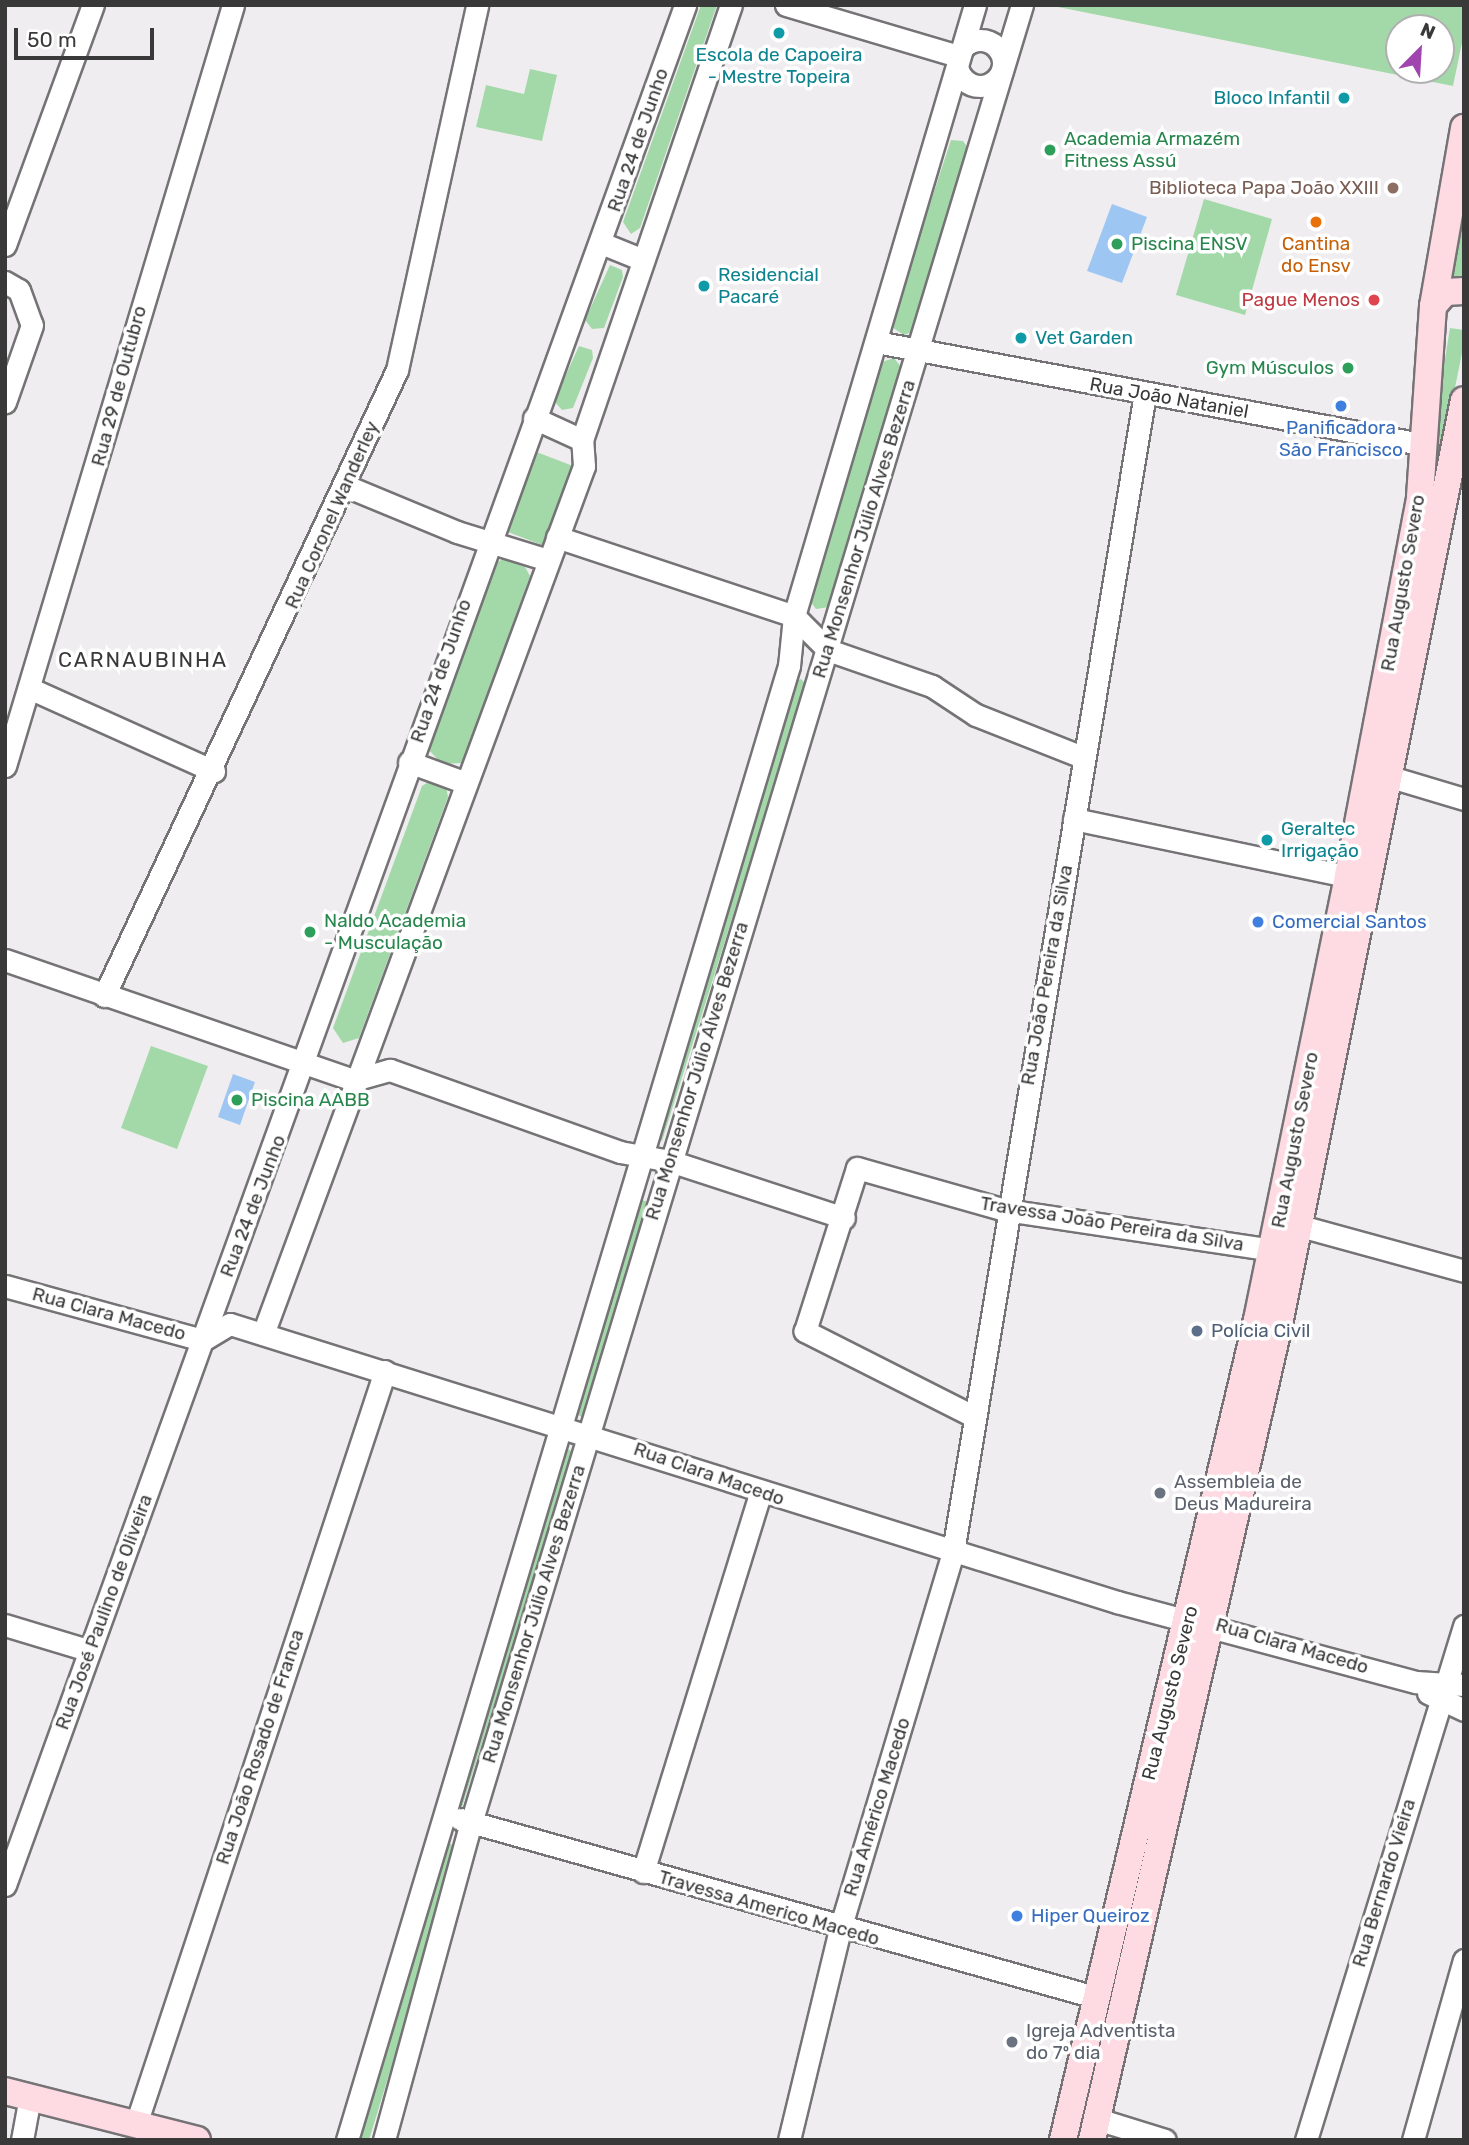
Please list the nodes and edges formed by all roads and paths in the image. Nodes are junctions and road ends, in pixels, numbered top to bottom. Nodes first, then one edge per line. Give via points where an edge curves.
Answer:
1 (93, 5) edge
2 (233, 5) edge
3 (477, 5) edge
4 (685, 5) edge
5 (731, 5) edge
6 (786, 5) edge
7 (975, 5) edge
8 (1022, 5) edge
9 (958, 56) junction
10 (1002, 70) junction
11 (1464, 128) edge
12 (601, 243) junction
13 (5, 245) edge
14 (643, 260) junction
15 (1438, 274) junction
16 (5, 282) edge
17 (1464, 289) edge
18 (1433, 306) junction
19 (876, 342) junction
20 (917, 351) junction
21 (1145, 393) junction
22 (1464, 400) edge
23 (5, 402) edge
24 (534, 418) junction
25 (582, 439) junction
26 (1421, 444) junction
27 (346, 486) junction
28 (488, 537) junction
29 (557, 537) junction
30 (548, 560) junction
31 (794, 616) junction
32 (828, 650) junction
33 (29, 688) junction
34 (1082, 757) junction
35 (409, 762) junction
36 (5, 766) edge
37 (214, 771) junction
38 (1380, 774) junction
39 (467, 783) junction
40 (1464, 799) edge
41 (1074, 819) junction
42 (1348, 876) junction
43 (5, 960) edge
44 (104, 996) junction
45 (304, 1063) junction
46 (354, 1080) junction
47 (642, 1159) junction
48 (670, 1161) junction
49 (1005, 1210) junction
50 (844, 1218) junction
51 (1300, 1226) junction
52 (1272, 1250) junction
53 (1464, 1271) edge
54 (5, 1286) edge
55 (1268, 1322) junction
56 (263, 1334) junction
57 (203, 1340) junction
58 (385, 1371) junction
59 (975, 1417) junction
60 (561, 1424) junction
61 (588, 1432) junction
62 (760, 1493) junction
63 (952, 1555) junction
64 (1200, 1620) junction
65 (5, 1625) edge
66 (1464, 1626) edge
67 (88, 1650) junction
68 (1416, 1682) junction
69 (1455, 1683) edge
70 (1438, 1703) junction
71 (1464, 1710) edge
72 (445, 1813) junction
73 (471, 1823) junction
74 (12, 1855) edge
75 (643, 1872) junction
76 (5, 1885) edge
77 (840, 1929) junction
78 (1464, 1960) edge
79 (1095, 1997) junction
80 (18, 2094) edge
81 (135, 2124) junction
82 (1094, 2129) edge
83 (22, 2140) edge
84 (197, 2140) edge
85 (347, 2140) edge
86 (384, 2140) edge
87 (789, 2140) edge
88 (1063, 2140) edge
89 (1165, 2140) edge
90 (1306, 2140) edge
91 (1413, 2140) edge

1 - 13 street
2 - 33 street, Rua 29 de Outubro
3 - 27 street, Rua Coronel Wanderley via 397,370
4 - 12 street, Rua 24 de Junho
5 - 14 street
6 - 9 street
7 - 9 street, Rua Monsenhor Júlio Alves Bezerra
8 - 10 street, Rua Monsenhor Júlio Alves Bezerra
9 - 10 street via 965,46 985,41 997,48
9 - 10 street via 961,75 976,86 995,80
9 - 19 street, Rua Monsenhor Júlio Alves Bezerra
10 - 20 street, Rua Monsenhor Júlio Alves Bezerra
11 - 15 main road, Rua Augusto Severo
12 - 14 street
12 - 24 street, Rua 24 de Junho
14 - 25 street
15 - 17 main road
15 - 18 main road, Rua Augusto Severo
16 - 23 street via 19,290 32,325
17 - 18 main road via 1445,292
18 - 26 main road, Rua Augusto Severo
19 - 20 street, Rua João Nataniel
19 - 31 street, Rua Monsenhor Júlio Alves Bezerra
20 - 21 street, Rua João Nataniel
20 - 32 street, Rua Monsenhor Júlio Alves Bezerra
21 - 26 street, Rua João Nataniel
21 - 34 street, Rua João Pereira da Silva
22 - 38 main road, Rua Augusto Severo
24 - 25 street
24 - 28 street, Rua 24 de Junho
25 - 29 street via 584,466
26 - 38 main road, Rua Augusto Severo via 1420,497
27 - 28 street via 457,532
27 - 37 street, Rua Coronel Wanderley
28 - 30 street
28 - 35 street, Rua 24 de Junho
29 - 30 street
29 - 31 street
30 - 39 street
31 - 32 street
31 - 47 street, Rua Monsenhor Júlio Alves Bezerra via 789,666
32 - 34 street via 932,687 975,715
32 - 48 street, Rua Monsenhor Júlio Alves Bezerra
33 - 36 street, Rua 29 de Outubro
33 - 37 street
34 - 41 street, Rua João Pereira da Silva
35 - 39 street
35 - 45 street, Rua 24 de Junho
37 - 44 street, Rua Coronel Wanderley
38 - 40 street
38 - 42 main road, Rua Augusto Severo
38 - 51 main road, Rua Augusto Severo
39 - 46 street
41 - 42 street
41 - 49 street, Rua João Pereira da Silva
42 - 52 main road, Rua Augusto Severo
43 - 44 street
44 - 45 street
45 - 46 street
45 - 57 street, Rua 24 de Junho
46 - 47 street via 390,1070
46 - 56 street
47 - 48 street
47 - 60 street, Rua Monsenhor Júlio Alves Bezerra
48 - 50 street
48 - 61 street, Rua Monsenhor Júlio Alves Bezerra
49 - 50 street, Travessa João Pereira da Silva via 857,1168
49 - 52 street, Travessa João Pereira da Silva
49 - 59 street, Rua João Pereira da Silva
50 - 59 street, Travessa João Pereira da Silva via 804,1331
51 - 53 street
51 - 55 main road, Rua Augusto Severo
52 - 55 main road, Rua Augusto Severo
54 - 57 street, Rua Clara Macedo
55 - 64 main road, Rua Augusto Severo
56 - 57 street, Rua Clara Macedo via 230,1324
56 - 58 street, Rua Clara Macedo
57 - 67 street, Rua José Paulino de Oliveira
58 - 60 street, Rua Clara Macedo
58 - 81 street, Rua João Rosado de Franca
59 - 63 street, Rua João Pereira da Silva
60 - 61 street, Rua Clara Macedo
60 - 72 street, Rua Monsenhor Júlio Alves Bezerra
61 - 62 street, Rua Clara Macedo
61 - 73 street, Rua Monsenhor Júlio Alves Bezerra
62 - 63 street, Rua Clara Macedo
62 - 75 street
63 - 64 street, Rua Clara Macedo
63 - 77 street, Rua Américo Macedo
64 - 68 street, Rua Clara Macedo
64 - 79 main road, Rua Augusto Severo
64 - 82 main road, Rua Augusto Severo
65 - 67 street
66 - 69 street, Rua Bernardo Vieira
67 - 74 street, Rua José Paulino de Oliveira
68 - 69 street, Rua Clara Macedo
68 - 70 street, Rua Clara Macedo
69 - 70 street, Rua Bernardo Vieira
70 - 71 street, Rua Clara Macedo
70 - 90 street, Rua Bernardo Vieira
72 - 73 street, Travessa Americo Macedo
72 - 85 street, Rua Monsenhor Júlio Alves Bezerra
73 - 75 street, Travessa Americo Macedo
73 - 86 street, Rua Monsenhor Júlio Alves Bezerra
74 - 76 street, Rua José Paulino de Oliveira
75 - 77 street, Travessa Americo Macedo
77 - 79 street, Travessa Americo Macedo
77 - 87 street, Rua Américo Macedo
78 - 91 street
79 - 88 main road, Rua Augusto Severo
80 - 81 main road
80 - 83 street
81 - 84 main road
82 - 89 street

